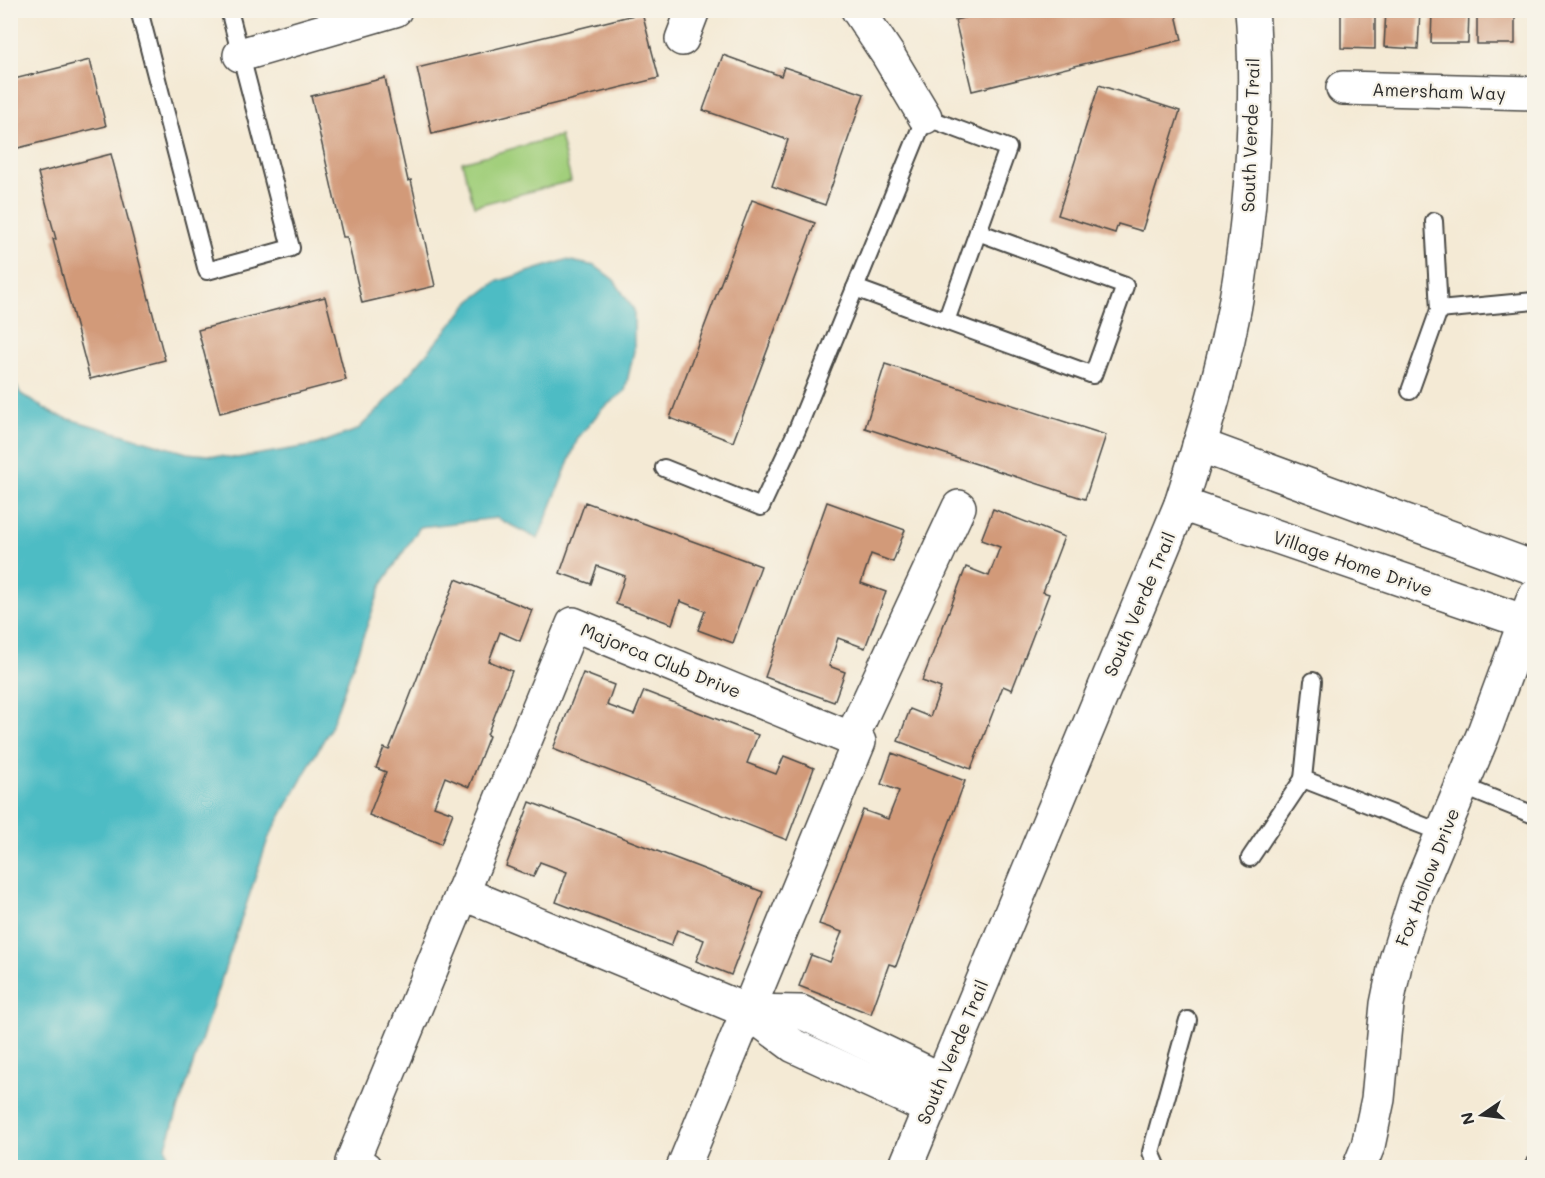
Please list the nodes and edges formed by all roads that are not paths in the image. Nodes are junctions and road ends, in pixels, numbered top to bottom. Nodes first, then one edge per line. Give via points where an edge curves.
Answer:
1 (139, 10) edge
2 (229, 10) edge
3 (395, 10) edge
4 (858, 10) edge
5 (1252, 10) edge
6 (240, 55) junction
7 (1343, 88) dead end
8 (1534, 93) edge
9 (925, 117) junction
10 (1434, 221) dead end
11 (978, 232) junction
12 (855, 288) junction
13 (1534, 301) edge
14 (1439, 310) junction
15 (946, 321) junction
16 (1410, 391) dead end
17 (1199, 445) junction
18 (664, 468) dead end
19 (1181, 504) junction
20 (959, 507) dead end
21 (1534, 568) edge
22 (1530, 609) edge
23 (1313, 681) dead end
24 (851, 739) junction
25 (1303, 779) junction
26 (1462, 786) junction
27 (1534, 815) edge
28 (1442, 833) junction
29 (1250, 858) dead end
30 (462, 893) junction
31 (747, 1011) junction
32 (1188, 1020) dead end
33 (934, 1093) junction
34 (365, 1167) edge
35 (683, 1167) edge
36 (904, 1167) edge
37 (1158, 1167) edge
38 (1359, 1167) edge

1 - 6 lane via 207,271 291,249
2 - 6 lane
3 - 6 street
4 - 9 street
5 - 17 street, South Verde Trail via 1255,108 1250,195 1222,367
7 - 8 street, Amersham Way
9 - 11 lane via 1008,148
9 - 12 lane
10 - 14 lane
11 - 15 lane
11 - 15 lane via 1125,286 1093,375
12 - 15 lane
12 - 18 lane via 761,507
13 - 14 lane
14 - 16 lane
17 - 19 street, South Verde Trail
17 - 21 street
19 - 22 street, Village Home Drive
19 - 33 street, South Verde Trail
20 - 24 street
22 - 26 street, Fox Hollow Drive
23 - 25 lane
24 - 30 street, Majorca Club Drive via 573,624
24 - 31 street via 859,742
25 - 28 lane
25 - 29 lane
26 - 27 lane
26 - 28 street, Fox Hollow Drive
28 - 38 street, Fox Hollow Drive via 1396,960 1387,1004 1378,1099 1368,1146
30 - 31 street
30 - 34 street, Majorca Club Drive via 352,1162
31 - 33 street via 794,1046
31 - 35 street
32 - 37 lane via 1151,1152
33 - 36 street, South Verde Trail

